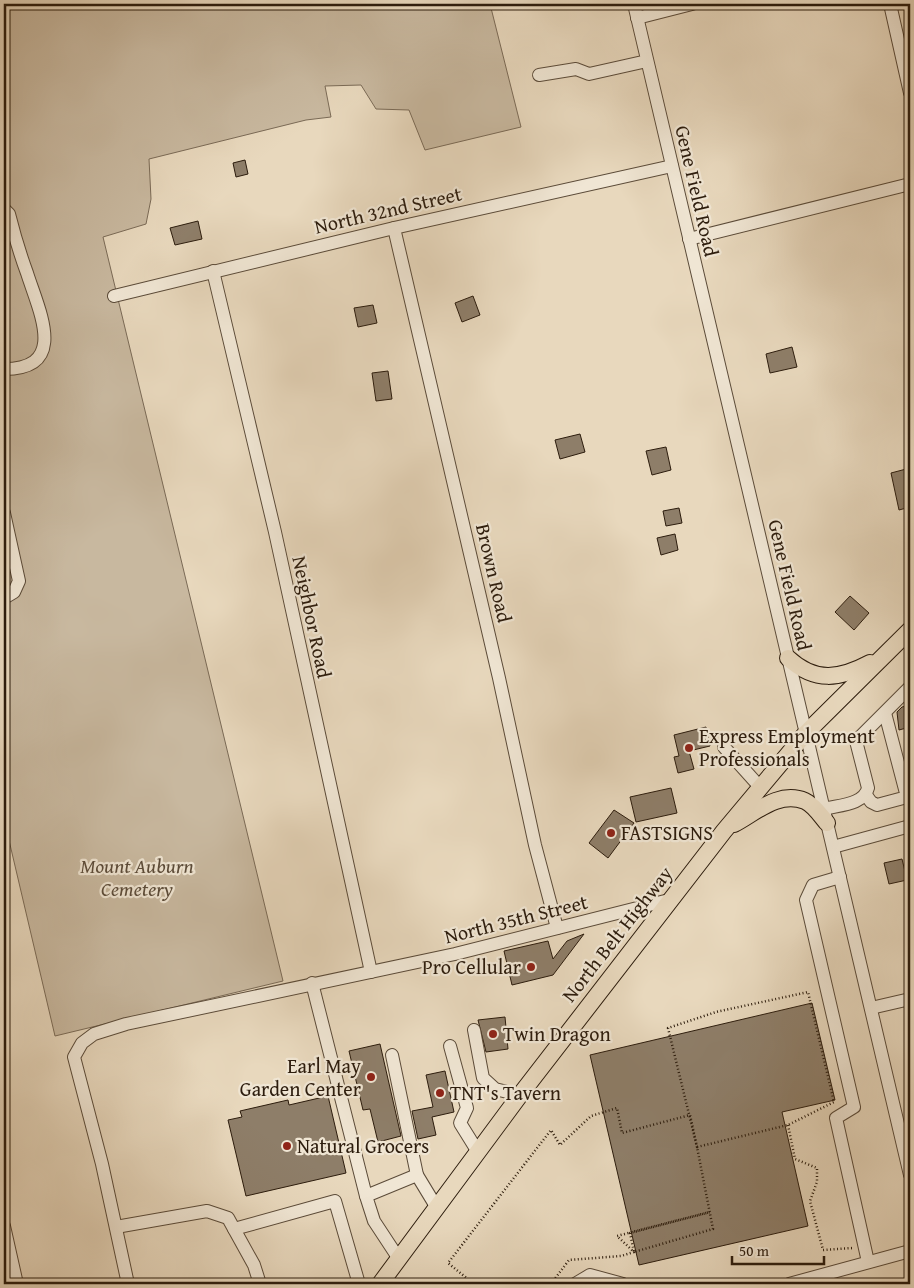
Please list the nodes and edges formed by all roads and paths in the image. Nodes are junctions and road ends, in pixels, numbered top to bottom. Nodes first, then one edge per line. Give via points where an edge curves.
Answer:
1 (634, 4) edge
2 (692, 4) edge
3 (890, 4) edge
4 (637, 18) junction
5 (647, 61) junction
6 (539, 75) dead end
7 (910, 93) edge
8 (672, 166) junction
9 (910, 184) edge
10 (4, 209) edge
11 (394, 228) junction
12 (689, 239) junction
13 (212, 271) junction
14 (114, 296) dead end
15 (4, 369) edge
16 (4, 513) edge
17 (4, 598) edge
18 (908, 637) edge
19 (883, 656) junction
20 (788, 658) junction
21 (910, 687) edge
22 (884, 713) junction
23 (806, 733) junction
24 (724, 747) dead end
25 (760, 787) junction
26 (866, 795) junction
27 (909, 798) edge
28 (825, 816) junction
29 (910, 826) edge
30 (724, 830) junction
31 (833, 848) junction
32 (840, 877) junction
33 (669, 900) junction
34 (557, 928) junction
35 (371, 972) junction
36 (312, 983) junction
37 (910, 999) edge
38 (871, 1008) junction
39 (474, 1030) dead end
40 (450, 1046) dead end
41 (392, 1055) dead end
42 (520, 1095) junction
43 (788, 1125) junction
44 (697, 1147) junction
45 (478, 1152) junction
46 (417, 1175) junction
47 (910, 1175) edge
48 (366, 1196) junction
49 (437, 1208) junction
50 (710, 1212) junction
51 (4, 1226) edge
52 (116, 1228) junction
53 (234, 1229) junction
54 (865, 1246) junction
55 (910, 1251) edge
56 (634, 1252) junction
57 (399, 1259) junction
58 (868, 1262) junction
59 (17, 1284) edge
60 (128, 1284) edge
61 (260, 1284) edge
62 (359, 1284) edge
63 (380, 1284) edge
64 (474, 1284) edge
65 (551, 1284) edge
66 (575, 1284) edge
67 (623, 1284) edge
68 (789, 1284) edge

1 - 4 street, Gene Field Road
2 - 4 street
3 - 7 street
4 - 5 street, Gene Field Road
5 - 6 street via 589,74 576,70
5 - 8 street, Gene Field Road
8 - 11 street, North 32nd Street
8 - 12 street, Gene Field Road
9 - 12 street
10 - 15 street via 40,312 45,343 40,357 29,366
11 - 13 street, North 32nd Street
11 - 34 street, Brown Road via 535,845
12 - 20 street, Gene Field Road
13 - 14 street, North 32nd Street
13 - 35 street, Neighbor Road via 275,532
16 - 17 street via 20,581 14,592
18 - 19 main road, North Belt Highway
19 - 20 main road via 853,672 824,676 800,669
19 - 23 main road, North Belt Highway
20 - 23 street, Gene Field Road
21 - 22 street
22 - 26 street via 856,741 868,788
22 - 27 street
23 - 25 main road, North Belt Highway
23 - 28 street, Gene Field Road
24 - 25 street
25 - 30 main road, North Belt Highway
26 - 27 street via 877,805
26 - 28 street
28 - 30 main road via 806,801 792,798 777,800
28 - 31 street, Gene Field Road
29 - 31 street
30 - 33 main road, North Belt Highway
31 - 32 street, Gene Field Road
32 - 38 street, Gene Field Road
32 - 54 street via 814,884 806,900 854,1107 836,1118
33 - 34 street, North 35th Street
33 - 42 main road, North Belt Highway
34 - 35 street, North 35th Street
35 - 36 street, North 35th Street
36 - 48 street
36 - 52 street, North 35th Street via 126,1024 94,1034 82,1043 74,1057
37 - 38 street
38 - 47 street, Gene Field Road
39 - 42 street via 483,1078 494,1089
40 - 45 street via 467,1108 460,1123
41 - 46 street
42 - 45 main road, North Belt Highway
43 - 44 path
43 - 44 path via 835,1100 808,992 716,1012 668,1028
43 - 54 path via 795,1159 817,1168 817,1182 810,1201 823,1250
44 - 50 path
44 - 64 path via 690,1115 622,1133 617,1108 591,1116 560,1145 552,1130 448,1263
45 - 49 main road, North Belt Highway
46 - 48 street
46 - 49 street
48 - 57 street via 374,1221
49 - 57 main road, North Belt Highway
50 - 56 path via 713,1229
50 - 56 path via 630,1233
50 - 56 path via 618,1236
51 - 59 street
52 - 53 street via 207,1211 228,1218
52 - 60 street, North 35th Street
53 - 61 street via 254,1265
53 - 62 street via 335,1201
54 - 58 street
55 - 58 street
56 - 65 path via 569,1260
57 - 63 main road, North Belt Highway
58 - 68 street
66 - 67 street via 590,1275

